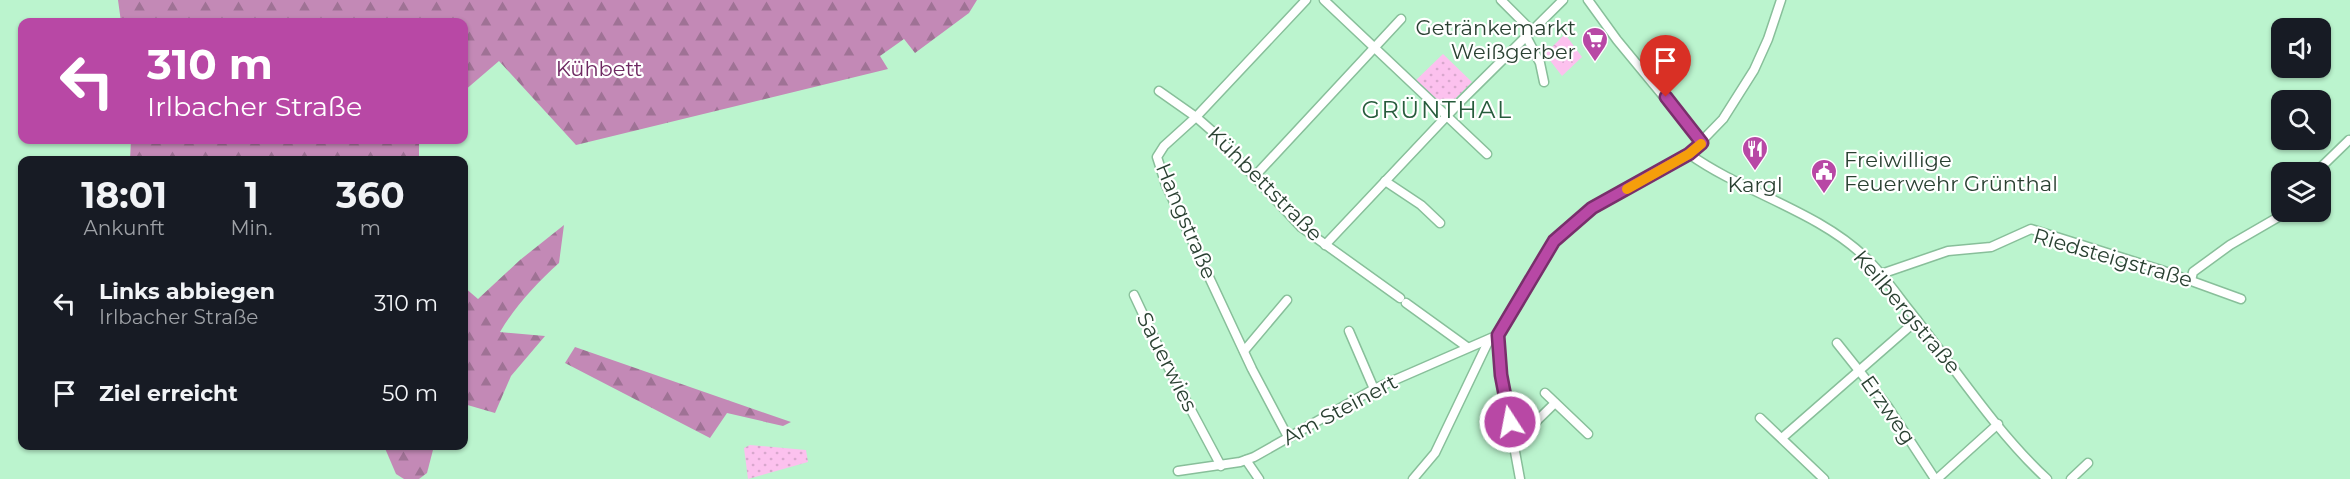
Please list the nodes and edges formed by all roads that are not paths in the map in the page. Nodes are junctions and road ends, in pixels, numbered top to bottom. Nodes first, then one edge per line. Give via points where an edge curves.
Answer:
1 (1306, 0) edge
2 (1324, 0) edge
3 (1501, 0) edge
4 (1563, 0) edge
5 (1588, 0) edge
6 (1781, 0) edge
7 (1401, 19) dead end
8 (1529, 34) junction
9 (1375, 46) junction
10 (1544, 82) dead end
11 (1159, 91) dead end
12 (1447, 115) junction
13 (1196, 117) junction
14 (2349, 140) edge
15 (1702, 143) junction
16 (1487, 154) dead end
17 (1689, 154) junction
18 (2326, 162) edge
19 (1254, 177) junction
20 (1386, 181) junction
21 (2271, 221) edge
22 (1440, 223) dead end
23 (1325, 244) junction
24 (1881, 274) junction
25 (2192, 281) junction
26 (1134, 295) dead end
27 (2241, 299) dead end
28 (1287, 300) dead end
29 (1917, 320) junction
30 (1349, 331) dead end
31 (1498, 335) junction
32 (1489, 340) junction
33 (1837, 343) dead end
34 (1467, 347) junction
35 (1244, 351) junction
36 (1860, 369) junction
37 (1374, 389) junction
38 (1545, 393) dead end
39 (1555, 403) junction
40 (1760, 418) dead end
41 (1998, 424) junction
42 (1588, 434) dead end
43 (1288, 437) junction
44 (1782, 438) junction
45 (1515, 442) junction
46 (1246, 460) junction
47 (2088, 463) dead end
48 (1221, 466) junction
49 (1178, 471) dead end
50 (1258, 479) edge
51 (1413, 479) edge
52 (1520, 479) edge
53 (1824, 479) edge
54 (1936, 479) edge
55 (2047, 479) edge
56 (2071, 479) edge

1 - 13 street, Hangstraße
2 - 9 street
3 - 8 street
4 - 8 street
5 - 15 street
6 - 15 street via 1754,70 1723,119
7 - 9 street
8 - 10 street
8 - 12 street
9 - 12 street
9 - 19 street
11 - 13 street, Kühbettstraße
12 - 16 street
12 - 20 street
13 - 19 street, Kühbettstraße
13 - 35 street, Hangstraße via 1157,157 1166,185
14 - 18 street
15 - 17 street
17 - 24 street, Keilbergstraße via 1711,170 1831,230
17 - 31 street via 1592,208 1566,229 1545,255
19 - 23 street, Kühbettstraße via 1301,227
20 - 22 street
20 - 23 street
21 - 25 street via 2230,245 2193,273
23 - 34 street, Kühbettstraße
24 - 25 street, Riedsteigstraße via 1948,251 1991,247 2031,229
24 - 29 street, Keilbergstraße
25 - 27 street, Riedsteigstraße
26 - 48 street, Sauerwies
28 - 35 street
29 - 36 street
29 - 41 street, Keilbergstraße
30 - 37 street
31 - 32 street, Am Steinert
31 - 45 street via 1501,375
32 - 34 street, Am Steinert
32 - 51 street via 1434,453
33 - 36 street, Erzweg
34 - 37 street, Am Steinert
35 - 43 street, Hangstraße
36 - 44 street
36 - 54 street, Erzweg
37 - 43 street, Am Steinert
38 - 39 street
39 - 42 street
39 - 45 street
40 - 44 street
41 - 54 street
41 - 55 street, Keilbergstraße
43 - 46 street, Am Steinert
44 - 53 street
45 - 52 street
46 - 48 street, Am Steinert
46 - 50 street
47 - 56 street
48 - 49 street, Am Steinert

